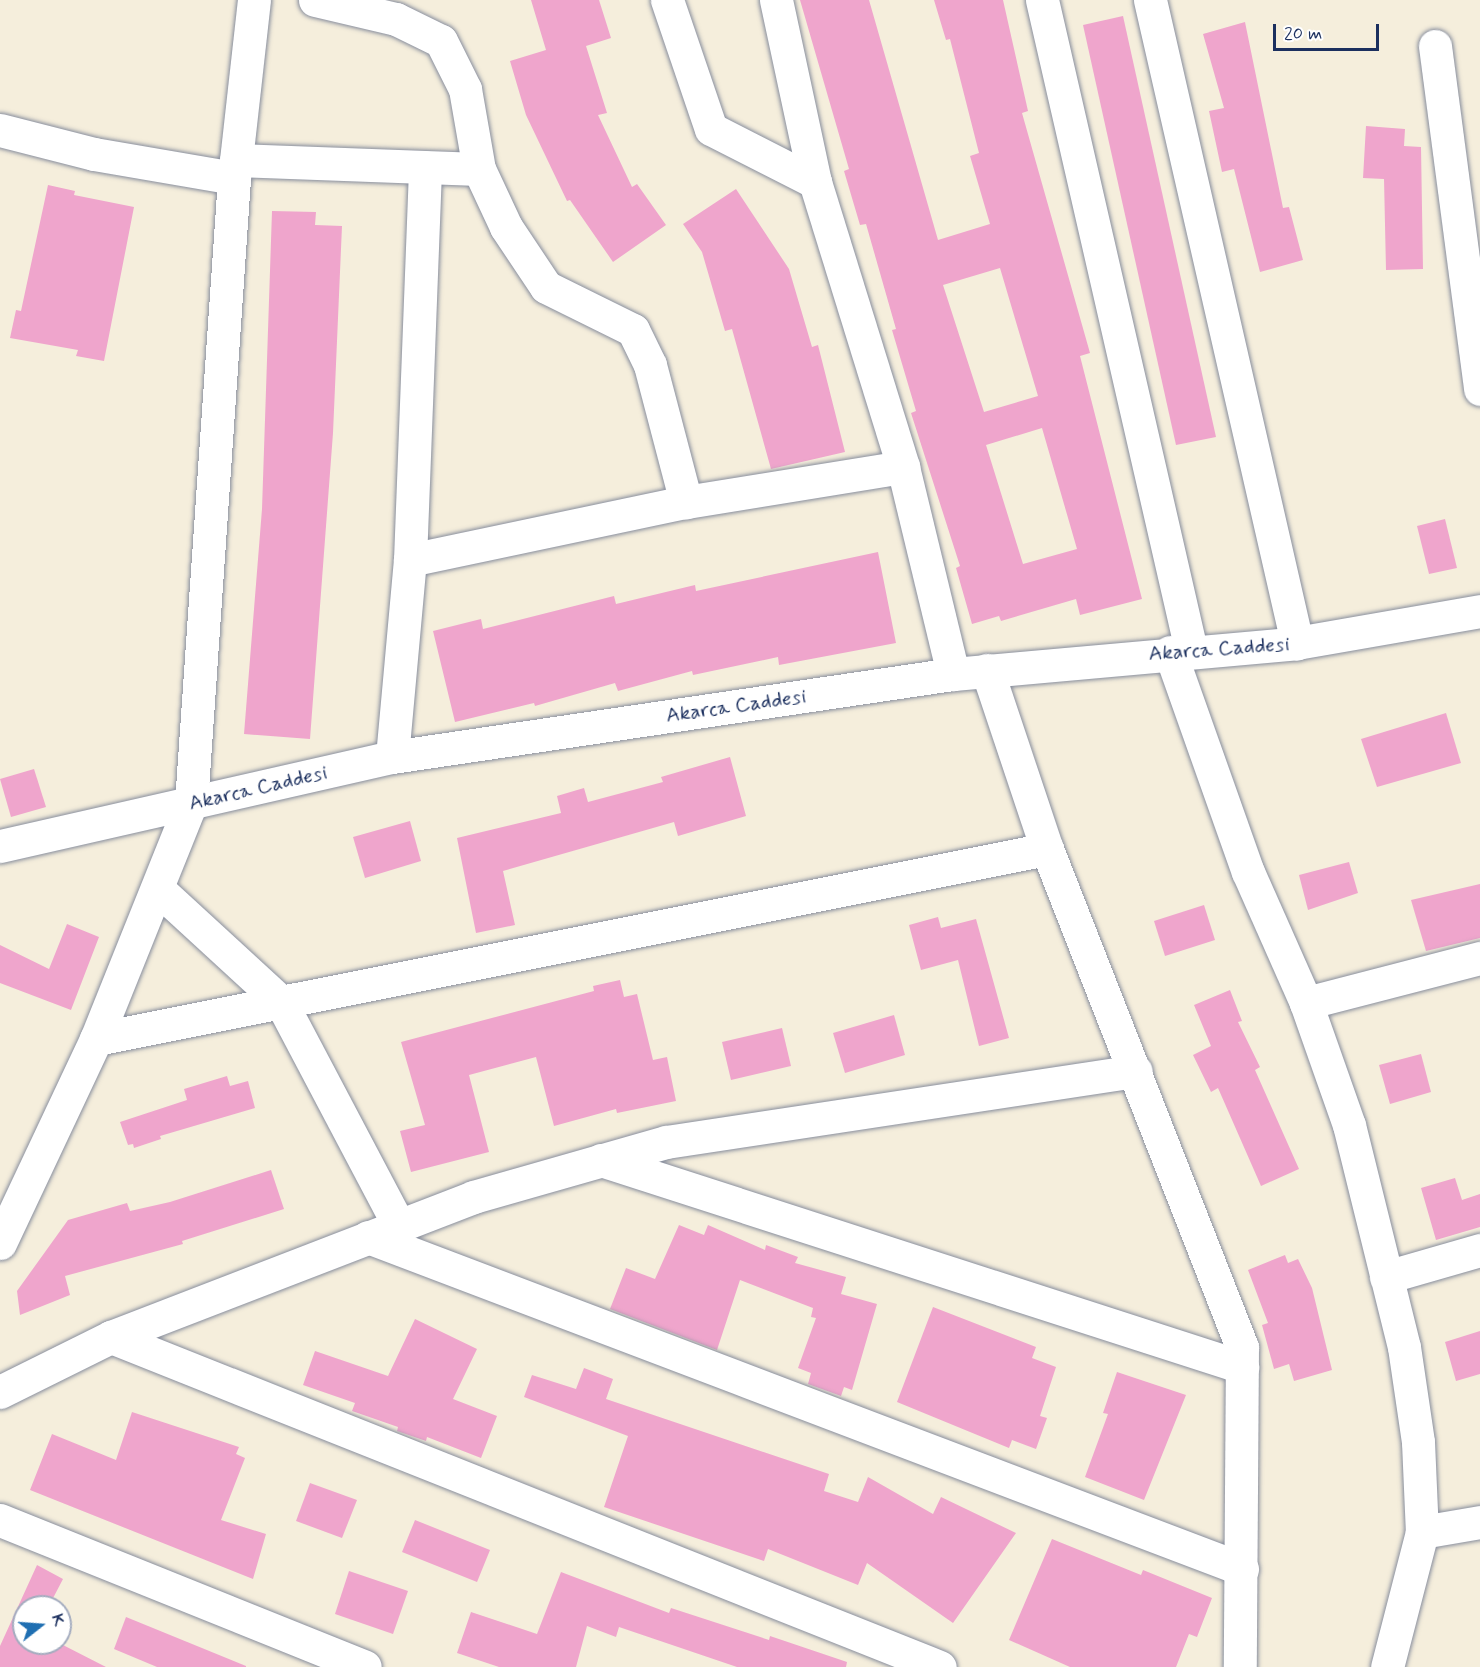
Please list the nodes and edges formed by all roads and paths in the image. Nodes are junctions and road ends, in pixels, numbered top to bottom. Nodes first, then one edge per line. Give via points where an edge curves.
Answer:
1 (254, 0) edge
2 (315, 0) edge
3 (667, 0) edge
4 (776, 0) edge
5 (1042, 0) edge
6 (1150, 0) edge
7 (1435, 46) dead end
8 (0, 130) edge
9 (424, 167) junction
10 (235, 169) junction
11 (479, 169) junction
12 (815, 182) junction
13 (1480, 389) edge
14 (903, 467) junction
15 (686, 502) junction
16 (410, 560) junction
17 (1480, 611) edge
18 (1298, 643) junction
19 (1180, 651) junction
20 (987, 669) junction
21 (953, 674) junction
22 (392, 758) junction
23 (191, 803) junction
24 (0, 846) edge
25 (1047, 849) junction
26 (158, 889) junction
27 (1480, 958) edge
28 (281, 1002) junction
29 (1306, 1003) junction
30 (96, 1039) junction
31 (1136, 1071) junction
32 (601, 1160) junction
33 (399, 1226) junction
34 (368, 1238) junction
35 (0, 1243) edge
36 (1480, 1250) edge
37 (1386, 1277) junction
38 (111, 1337) junction
39 (1242, 1367) junction
40 (0, 1392) edge
41 (0, 1520) edge
42 (1480, 1522) edge
43 (1422, 1532) junction
44 (1242, 1569) junction
45 (365, 1667) edge
46 (940, 1667) edge
47 (1240, 1667) edge
48 (1386, 1667) edge

1 - 10 street
2 - 11 street via 396,19 441,41 465,88
3 - 12 street via 711,129
4 - 12 street
5 - 19 street
6 - 18 street
7 - 13 street
8 - 10 street via 94,154
9 - 10 street
9 - 11 street
9 - 16 street
10 - 23 street
11 - 15 street via 506,227 546,287 633,330 650,365
12 - 14 street
14 - 15 street
14 - 21 street
15 - 16 street
16 - 22 street
17 - 18 street, Akarca Caddesi
18 - 19 street, Akarca Caddesi
19 - 20 street, Akarca Caddesi
19 - 29 street via 1248,872
20 - 21 street, Akarca Caddesi
20 - 25 street
21 - 22 street, Akarca Caddesi
22 - 23 street, Akarca Caddesi
23 - 24 street, Akarca Caddesi
23 - 26 street
25 - 28 street
25 - 31 street
26 - 28 street
26 - 30 street
27 - 29 street
28 - 30 street
28 - 33 street
29 - 37 street via 1349,1125
30 - 35 street
31 - 32 street via 666,1142
31 - 39 street via 1242,1347
32 - 33 street via 473,1197
32 - 39 street
33 - 34 street
34 - 38 street
34 - 44 street
36 - 37 street
37 - 43 street via 1404,1347 1415,1418
38 - 40 street
38 - 46 street
39 - 44 street
41 - 45 street
42 - 43 street
43 - 48 street
44 - 47 street

